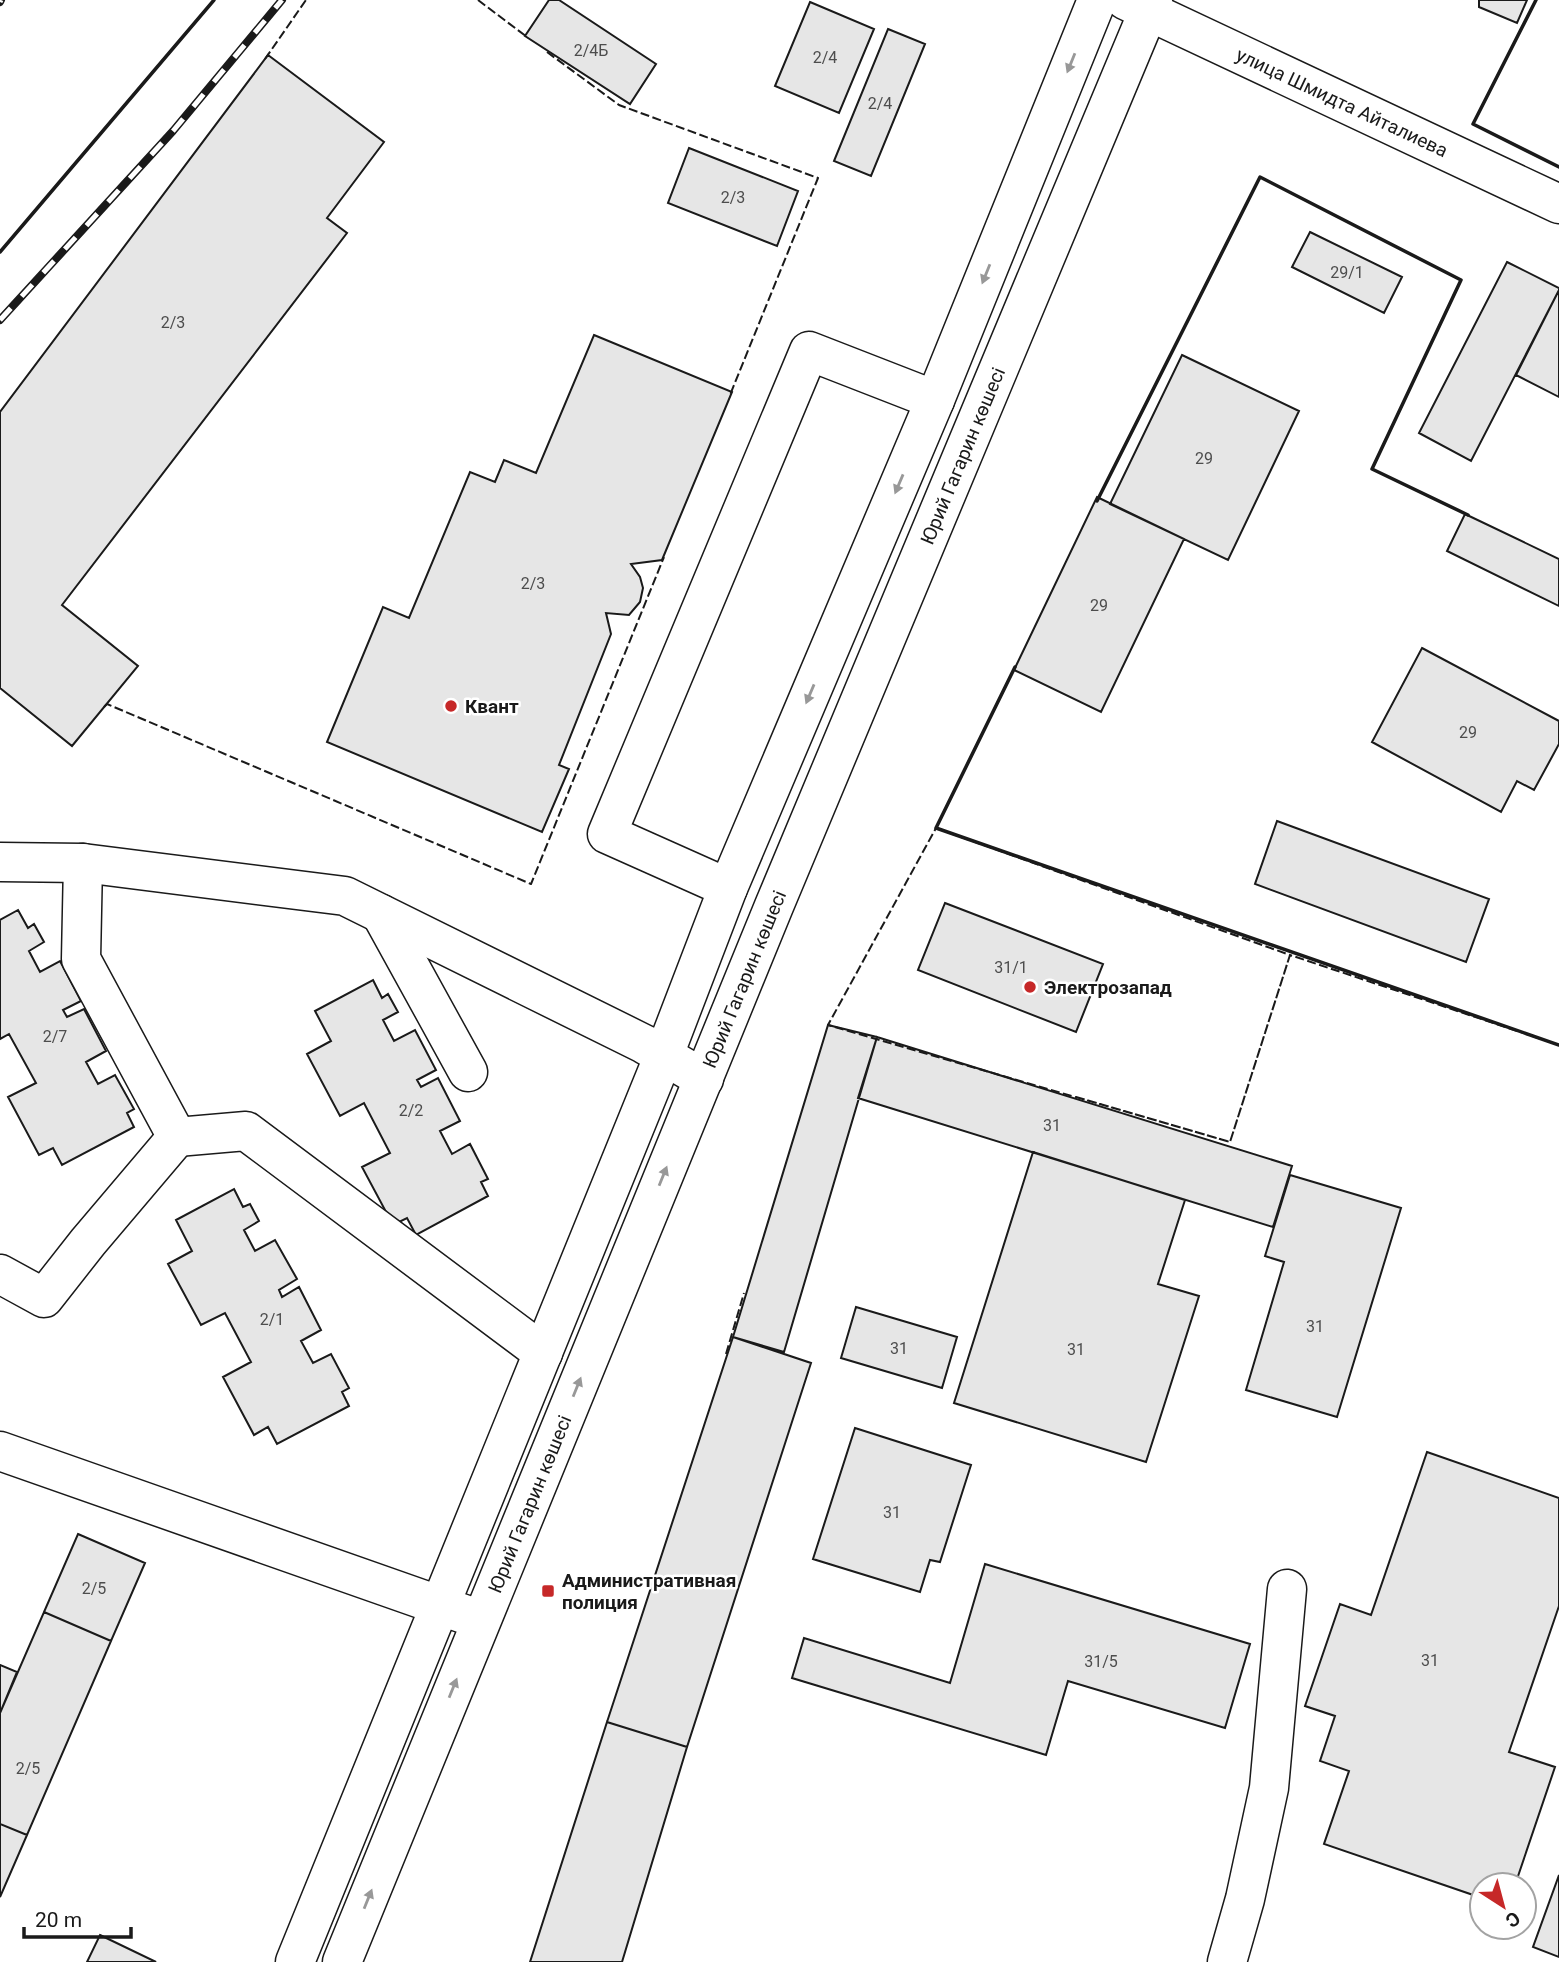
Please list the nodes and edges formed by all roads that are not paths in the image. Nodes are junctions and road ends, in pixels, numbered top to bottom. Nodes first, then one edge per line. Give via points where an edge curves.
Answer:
1 (1097, 0) edge
2 (1142, 4) edge
3 (1559, 204) edge
4 (935, 400) junction
5 (0, 862) edge
6 (83, 863) junction
7 (727, 888) junction
8 (381, 914) junction
9 (664, 1055) junction
10 (468, 1072) dead end
11 (704, 1079) junction
12 (177, 1137) junction
13 (0, 1274) edge
14 (543, 1353) junction
15 (0, 1451) edge
16 (1287, 1589) dead end
17 (441, 1606) junction
18 (481, 1620) junction
19 (295, 1962) edge
20 (342, 1962) edge
21 (1227, 1962) edge

1 -> 4 main road
2 - 3 main road, улица Шмидта Айталиева
2 - 11 main road, Юрий Гагарин көшесі
4 -> 7 main road
4 - 7 main road via 808,351 607,834
5 - 6 main road
6 - 8 main road via 345,896
6 - 12 main road via 80,958
7 - 9 main road
8 - 9 main road
8 - 10 main road
9 - 11 main road
9 - 14 main road
18 -> 11 main road, Юрий Гагарин көшесі
12 - 13 main road via 44,1298
12 - 14 main road via 246,1130
14 - 17 main road
15 - 17 main road
16 - 21 main road via 1269,1788
17 - 18 main road
17 - 19 main road
20 -> 18 main road, Юрий Гагарин көшесі

